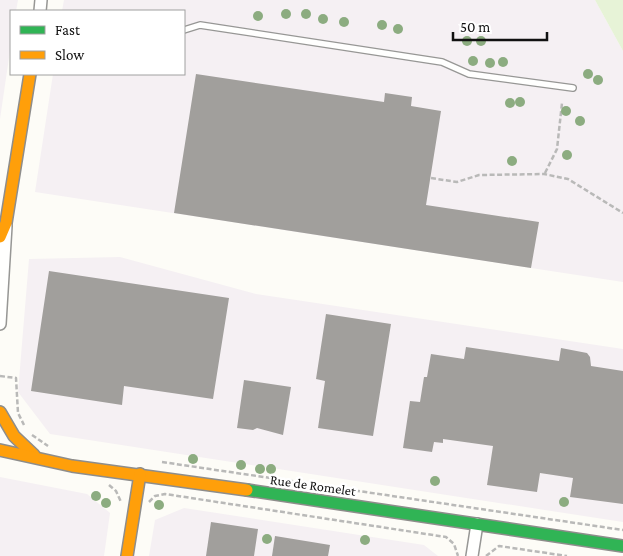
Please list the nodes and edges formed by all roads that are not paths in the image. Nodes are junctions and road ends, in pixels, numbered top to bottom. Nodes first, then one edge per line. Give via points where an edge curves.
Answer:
1 (185, 30) edge
2 (30, 75) edge
3 (573, 88) dead end
4 (6, 222) junction
5 (0, 237) edge
6 (0, 324) edge
7 (0, 412) edge
8 (0, 450) edge
9 (39, 459) junction
10 (140, 474) junction
11 (477, 524) junction
12 (623, 546) edge
13 (127, 556) edge
14 (472, 556) edge

1 - 3 lane via 200,26 442,62 469,74
2 - 4 street
4 - 5 street
4 - 6 street
7 - 9 street via 5,427 20,445
8 - 9 street, Rue de Romelet
9 - 10 street, Rue de Romelet
10 - 11 street, Rue de Romelet
10 - 13 street
11 - 12 street, Rue de Romelet
11 - 14 street

